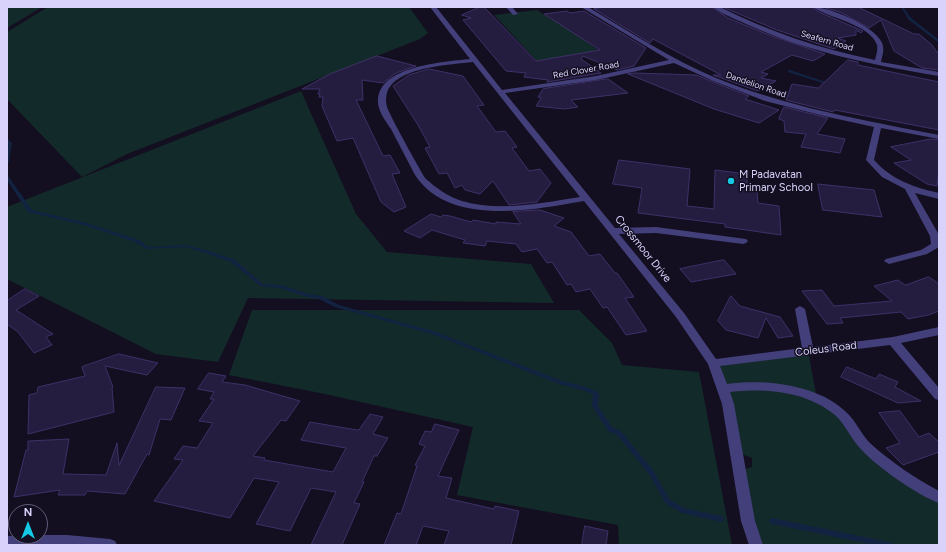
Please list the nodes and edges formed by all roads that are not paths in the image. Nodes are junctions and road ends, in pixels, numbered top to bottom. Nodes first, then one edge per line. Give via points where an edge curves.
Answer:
1 (433, 7) edge
2 (509, 7) edge
3 (584, 7) edge
4 (716, 7) edge
5 (816, 7) edge
6 (515, 14) dead end
7 (474, 60) junction
8 (674, 61) junction
9 (877, 63) junction
10 (939, 74) edge
11 (500, 92) junction
12 (878, 125) junction
13 (939, 137) edge
14 (909, 189) junction
15 (939, 196) edge
16 (587, 198) junction
17 (612, 231) junction
18 (743, 241) dead end
19 (889, 261) dead end
20 (800, 309) dead end
21 (939, 331) edge
22 (894, 341) junction
23 (808, 351) junction
24 (713, 363) junction
25 (723, 389) junction
26 (939, 396) edge
27 (939, 497) edge
28 (7, 542) edge
29 (110, 545) edge
30 (756, 545) edge

1 - 7 street, Crossmoor Drive
2 - 6 street
3 - 8 street, Dandelion Road
4 - 9 street, Seafern Road via 784,38
5 - 9 street via 872,34 880,44
7 - 11 street, Crossmoor Drive
7 - 16 street via 404,72 384,89 381,100 383,108 422,179 435,191 456,202 495,209 515,209
8 - 11 street, Red Clover Road via 596,78
8 - 12 street, Dandelion Road via 714,80 774,101
9 - 10 street, Seafern Road
11 - 16 street, Crossmoor Drive
12 - 13 street, Dandelion Road
12 - 14 street via 870,160 883,175
14 - 15 street
14 - 19 street via 935,236 936,245 924,252
16 - 17 street, Crossmoor Drive
17 - 18 street via 656,230
17 - 24 street, Crossmoor Drive via 680,315
20 - 23 street
21 - 22 street, Coleus Road
22 - 23 street, Coleus Road
22 - 26 street
23 - 24 street, Coleus Road
24 - 25 street, Crossmoor Drive
25 - 27 street via 761,386 824,402 841,414 865,445 881,460
25 - 30 street, Crossmoor Drive via 728,404 748,521
28 - 29 street via 66,541

